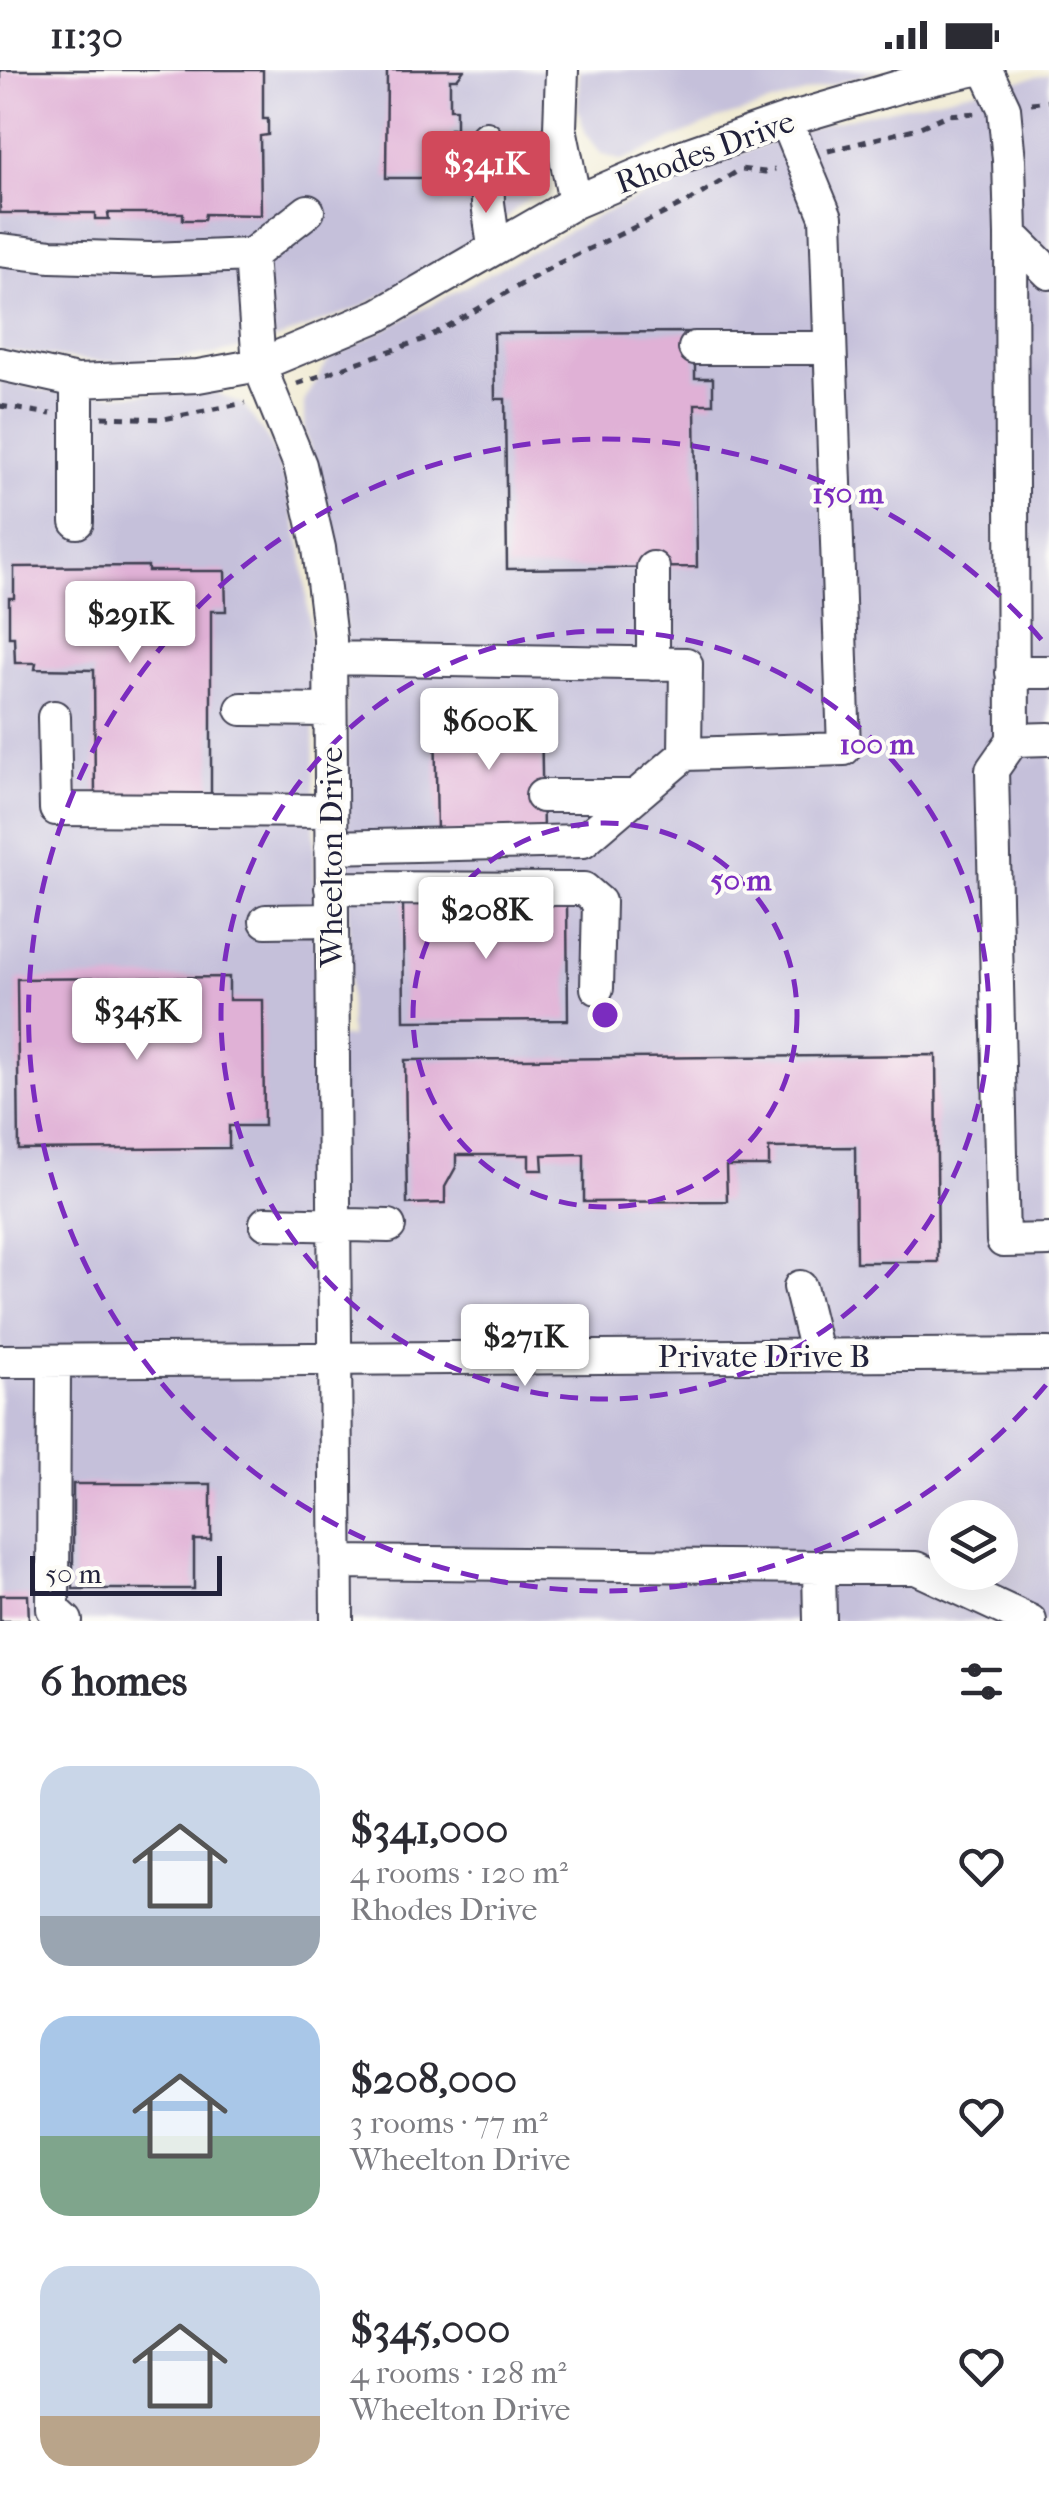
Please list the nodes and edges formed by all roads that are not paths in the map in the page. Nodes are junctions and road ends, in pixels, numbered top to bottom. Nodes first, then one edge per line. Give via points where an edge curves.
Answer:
1 (562, 70) edge
2 (968, 70) edge
3 (986, 70) edge
4 (912, 76) edge
5 (786, 120) junction
6 (486, 138) dead end
7 (574, 202) junction
8 (308, 210) dead end
9 (1011, 235) junction
10 (494, 247) junction
11 (0, 250) edge
12 (251, 255) junction
13 (1049, 272) edge
14 (695, 348) dead end
15 (830, 348) junction
16 (0, 364) edge
17 (259, 365) junction
18 (77, 381) junction
19 (76, 522) dead end
20 (653, 568) dead end
21 (330, 658) junction
22 (653, 664) junction
23 (1012, 672) junction
24 (1049, 672) edge
25 (242, 709) dead end
26 (330, 710) junction
27 (54, 717) dead end
28 (1013, 740) junction
29 (1049, 740) edge
30 (685, 754) junction
31 (542, 796) dead end
32 (635, 796) junction
33 (331, 812) junction
34 (331, 847) junction
35 (332, 904) junction
36 (266, 921) dead end
37 (597, 988) dead end
38 (334, 1222) junction
39 (266, 1223) dead end
40 (389, 1226) dead end
41 (1049, 1240) edge
42 (800, 1288) dead end
43 (1049, 1354) edge
44 (816, 1356) junction
45 (335, 1359) junction
46 (54, 1361) junction
47 (0, 1362) edge
48 (336, 1562) junction
49 (819, 1567) junction
50 (66, 1621) edge
51 (337, 1621) edge
52 (820, 1621) edge
53 (1030, 1621) edge

1 - 7 street via 560,128
2 - 4 street, Rhodes Drive
3 - 9 street via 1004,108
4 - 5 street, Rhodes Drive
5 - 7 street, Rhodes Drive
5 - 15 street via 826,216
6 - 10 street
7 - 10 street, Rhodes Drive
8 - 12 street
9 - 13 street
9 - 23 street
10 - 17 street, Rhodes Drive via 379,315
11 - 12 street via 150,259
12 - 17 street, Wheelton Drive
14 - 15 street
15 - 30 street via 844,750
16 - 18 street, Rhodes Drive
17 - 18 street, Rhodes Drive via 198,376
17 - 21 street, Wheelton Drive via 300,465 319,548
18 - 19 street
20 - 22 street
21 - 22 street
21 - 26 street, Wheelton Drive
22 - 30 street via 686,664
23 - 24 street
23 - 28 street
25 - 26 street
26 - 33 street, Wheelton Drive
27 - 33 street via 56,809
28 - 29 street
28 - 41 street via 992,770 1003,1241
30 - 32 street
31 - 32 street
32 - 34 street via 582,841
33 - 34 street, Wheelton Drive
34 - 35 street, Wheelton Drive
35 - 36 street
35 - 37 street via 584,888 599,902
35 - 38 street, Wheelton Drive
38 - 39 street
38 - 40 street
38 - 45 street, Wheelton Drive
42 - 44 street
43 - 44 street, Private Drive B
44 - 45 street, Private Drive B
45 - 46 street, Private Drive B
45 - 48 street, Wheelton Drive
46 - 47 street, Private Drive B
46 - 50 street via 53,1608
48 - 49 street
48 - 51 street, Wheelton Drive
49 - 52 street
49 - 53 street via 916,1568

